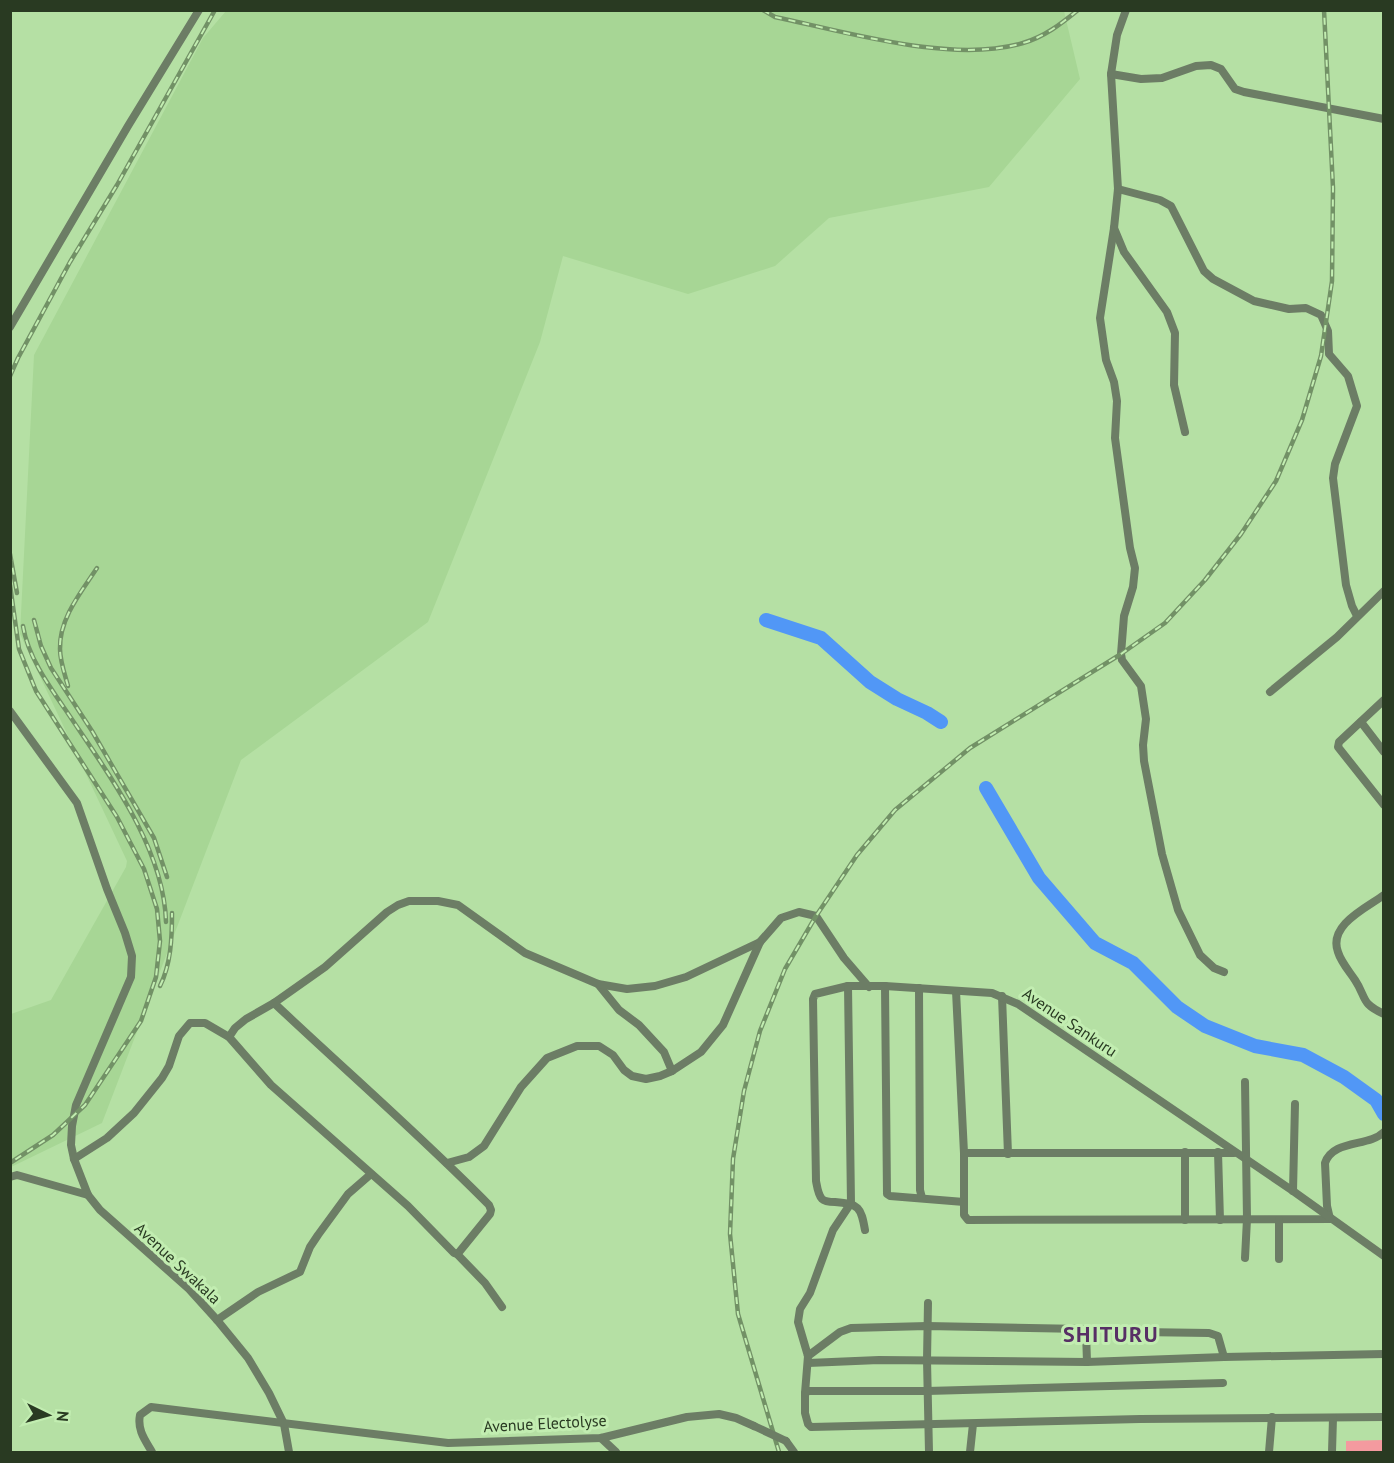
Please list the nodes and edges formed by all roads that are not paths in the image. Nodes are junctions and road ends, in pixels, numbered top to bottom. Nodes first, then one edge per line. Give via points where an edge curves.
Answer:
1 (199, 10) edge
2 (1126, 10) edge
3 (1111, 74) junction
4 (1383, 119) edge
5 (1118, 189) junction
6 (1114, 228) junction
7 (10, 327) edge
8 (1185, 432) dead end
9 (1383, 591) edge
10 (1357, 616) junction
11 (1270, 692) dead end
12 (1383, 700) edge
13 (10, 711) edge
14 (1361, 722) junction
15 (1383, 752) edge
16 (1383, 805) edge
17 (1383, 894) edge
18 (760, 942) junction
19 (1224, 972) dead end
20 (598, 984) junction
21 (848, 986) junction
22 (885, 986) junction
23 (869, 987) junction
24 (919, 988) junction
25 (956, 991) junction
26 (1002, 996) junction
27 (274, 1003) junction
28 (1383, 1014) edge
29 (229, 1037) junction
30 (672, 1071) junction
31 (1245, 1082) dead end
32 (1294, 1104) dead end
33 (1383, 1135) edge
34 (1185, 1152) junction
35 (1218, 1152) junction
36 (964, 1153) junction
37 (1236, 1153) junction
38 (1008, 1154) junction
39 (74, 1159) junction
40 (1246, 1160) junction
41 (447, 1163) junction
42 (371, 1174) junction
43 (10, 1177) edge
44 (1293, 1191) junction
45 (88, 1195) junction
46 (922, 1198) junction
47 (964, 1202) junction
48 (851, 1203) junction
49 (1247, 1219) junction
50 (1330, 1219) junction
51 (1185, 1220) junction
52 (1220, 1220) junction
53 (1279, 1220) junction
54 (864, 1230) dead end
55 (457, 1254) junction
56 (1383, 1256) edge
57 (1245, 1258) dead end
58 (1279, 1259) dead end
59 (928, 1303) dead end
60 (502, 1307) dead end
61 (217, 1320) junction
62 (927, 1326) junction
63 (1139, 1332) dead end
64 (1383, 1354) edge
65 (1224, 1357) junction
66 (808, 1359) junction
67 (927, 1360) junction
68 (1087, 1362) junction
69 (1223, 1383) dead end
70 (927, 1391) junction
71 (805, 1393) junction
72 (1272, 1417) junction
73 (1383, 1417) edge
74 (1333, 1418) junction
75 (929, 1423) junction
76 (284, 1424) junction
77 (973, 1424) junction
78 (601, 1438) junction
79 (448, 1443) junction
80 (152, 1452) edge
81 (288, 1452) edge
82 (442, 1452) edge
83 (616, 1452) edge
84 (794, 1452) edge
85 (929, 1452) edge
86 (970, 1452) edge
87 (1269, 1452) edge
88 (1332, 1452) edge

1 - 7 street
2 - 3 street via 1117,35
3 - 4 street via 1142,80 1211,65 1221,69 1234,89
3 - 5 street
5 - 6 street
5 - 10 street via 1171,206 1204,271 1213,279 1254,301 1289,309 1306,308 1324,319 1329,354 1348,376 1357,406 1333,478 1346,585
6 - 8 street via 1124,252 1167,312 1175,333 1174,385
6 - 19 street via 1100,318 1117,401 1115,438 1134,568 1124,616 1122,660 1142,686 1146,719 1144,761 1162,854 1178,910 1200,955
9 - 10 street
10 - 11 street
12 - 14 street
13 - 39 street via 77,803 132,956 131,977 76,1105 71,1145
14 - 15 street
14 - 16 street via 1338,747
17 - 28 street via 1339,930 1335,942 1364,1000
18 - 20 street via 686,977 655,986 627,989
18 - 23 street via 781,918 799,912 816,916
18 - 30 street via 723,1025 701,1052
20 - 27 street via 525,953 458,905 409,901 387,912 325,967
20 - 30 street via 619,1010 664,1052
21 - 23 street, Avenue Sankuru
21 - 48 street
21 - 48 street, Avenue Sankuru via 819,991 813,999 816,1181 823,1200
22 - 23 street, Avenue Sankuru
22 - 24 street, Avenue Sankuru
22 - 46 street via 886,1189 890,1196
24 - 25 street, Avenue Sankuru
24 - 46 street
25 - 26 street, Avenue Sankuru
25 - 36 street
26 - 37 street, Avenue Sankuru
26 - 38 street
27 - 29 street via 246,1019
27 - 41 street
29 - 39 street via 205,1023 190,1023 178,1036 162,1078 134,1113 108,1138
29 - 42 street via 271,1085
30 - 41 street via 646,1079 632,1076 599,1046 577,1046 546,1058 521,1088 484,1146 469,1157
31 - 40 street
32 - 44 street
33 - 50 street via 1354,1143 1326,1159
34 - 35 street
34 - 38 street
34 - 51 street
35 - 37 street
35 - 52 street
36 - 38 street
36 - 47 street
37 - 40 street, Avenue Sankuru
39 - 45 street
40 - 44 street, Avenue Sankuru
40 - 49 street
41 - 55 street via 492,1210
42 - 55 street
42 - 61 street via 348,1194 318,1235 300,1272 258,1292
43 - 45 street via 17,1175
44 - 50 street, Avenue Sankuru
45 - 61 street, Avenue Swakala via 119,1230 189,1289
46 - 47 street
47 - 51 street via 968,1220
48 - 54 street via 860,1209
48 - 66 street via 833,1230 810,1293 800,1309 798,1323
49 - 52 street
49 - 53 street
49 - 57 street
50 - 53 street
50 - 56 street, Avenue Sankuru
51 - 52 street
53 - 58 street
55 - 60 street
59 - 62 street
61 - 76 street, Avenue Swakala via 248,1358
62 - 66 street via 851,1328 840,1332
62 - 67 street
62 - 68 street via 1083,1329
63 - 65 street via 1209,1333 1218,1336
64 - 65 street
65 - 68 street
66 - 67 street
66 - 71 street
67 - 68 street
67 - 70 street
69 - 70 street
70 - 71 street
70 - 75 street
71 - 75 street via 805,1413 811,1426
72 - 74 street
72 - 77 street
72 - 87 street
73 - 74 street
74 - 88 street
75 - 77 street
75 - 85 street
76 - 79 street, Avenue Electolyse
76 - 80 street, Avenue Electolyse via 151,1407 140,1414 139,1420
76 - 81 street, Avenue Swakala
77 - 86 street
78 - 79 street, Avenue Electolyse
78 - 83 street
78 - 84 street, Avenue Electolyse, bridge via 687,1417 719,1414 786,1441
79 - 82 street

